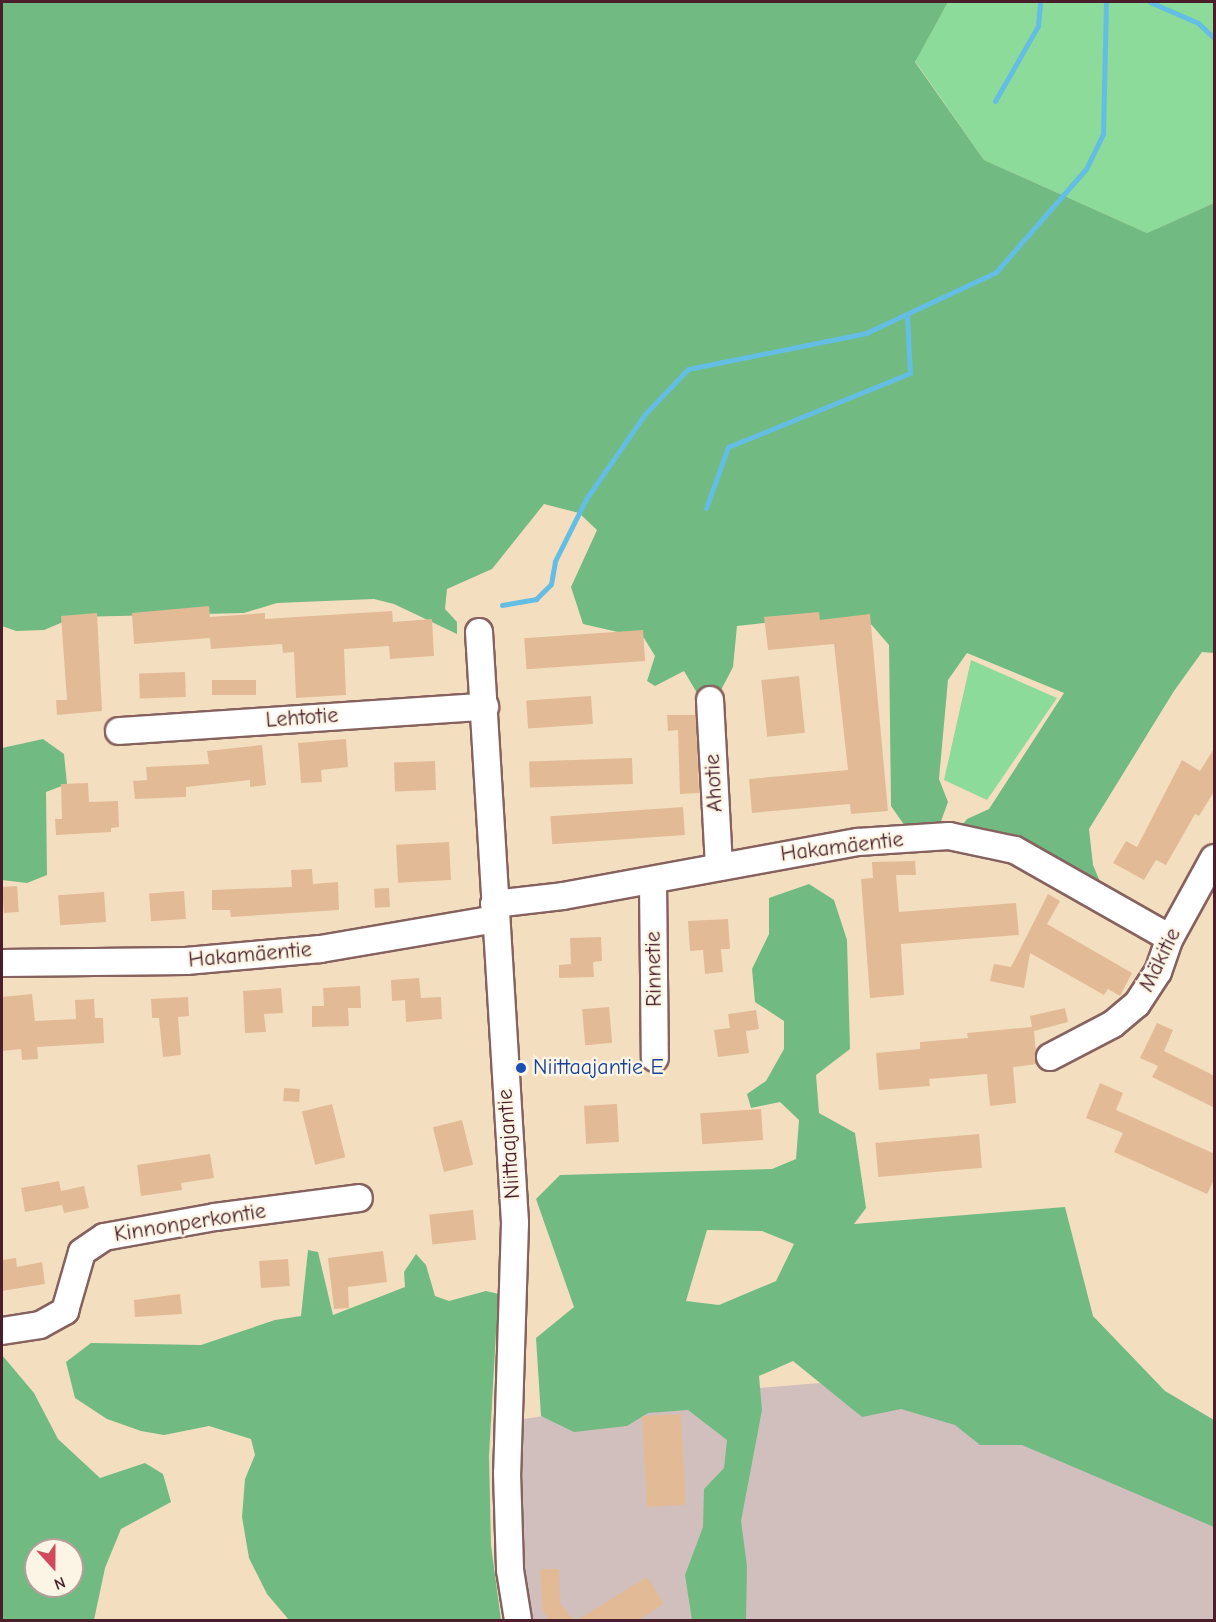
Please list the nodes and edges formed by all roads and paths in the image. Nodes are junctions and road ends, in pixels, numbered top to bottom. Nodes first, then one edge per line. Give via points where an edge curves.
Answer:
1 (479, 632) dead end
2 (710, 700) dead end
3 (485, 707) junction
4 (119, 731) dead end
5 (1215, 858) edge
6 (719, 865) junction
7 (652, 881) junction
8 (495, 911) junction
9 (1170, 938) junction
10 (2, 963) edge
11 (1050, 1057) dead end
12 (655, 1058) dead end
13 (359, 1198) dead end
14 (2, 1331) edge
15 (518, 1620) edge

1 - 3 street, Niittaajantie
2 - 6 street, Ahotie
3 - 4 street, Lehtotie
3 - 8 street, Niittaajantie
5 - 9 street, Mäkitie
6 - 7 street, Hakamäentie
6 - 9 street, Hakamäentie via 858,842 949,836 1015,850
7 - 8 street, Hakamäentie
7 - 12 street, Rinnetie
8 - 10 street, Hakamäentie via 320,949 209,959
8 - 15 street, Niittaajantie via 515,1222 507,1473 510,1570
9 - 11 street, Mäkitie via 1158,972 1137,1004 1113,1024
13 - 14 street, Kinnonperkontie via 214,1217 104,1237 82,1252 64,1311 40,1325

